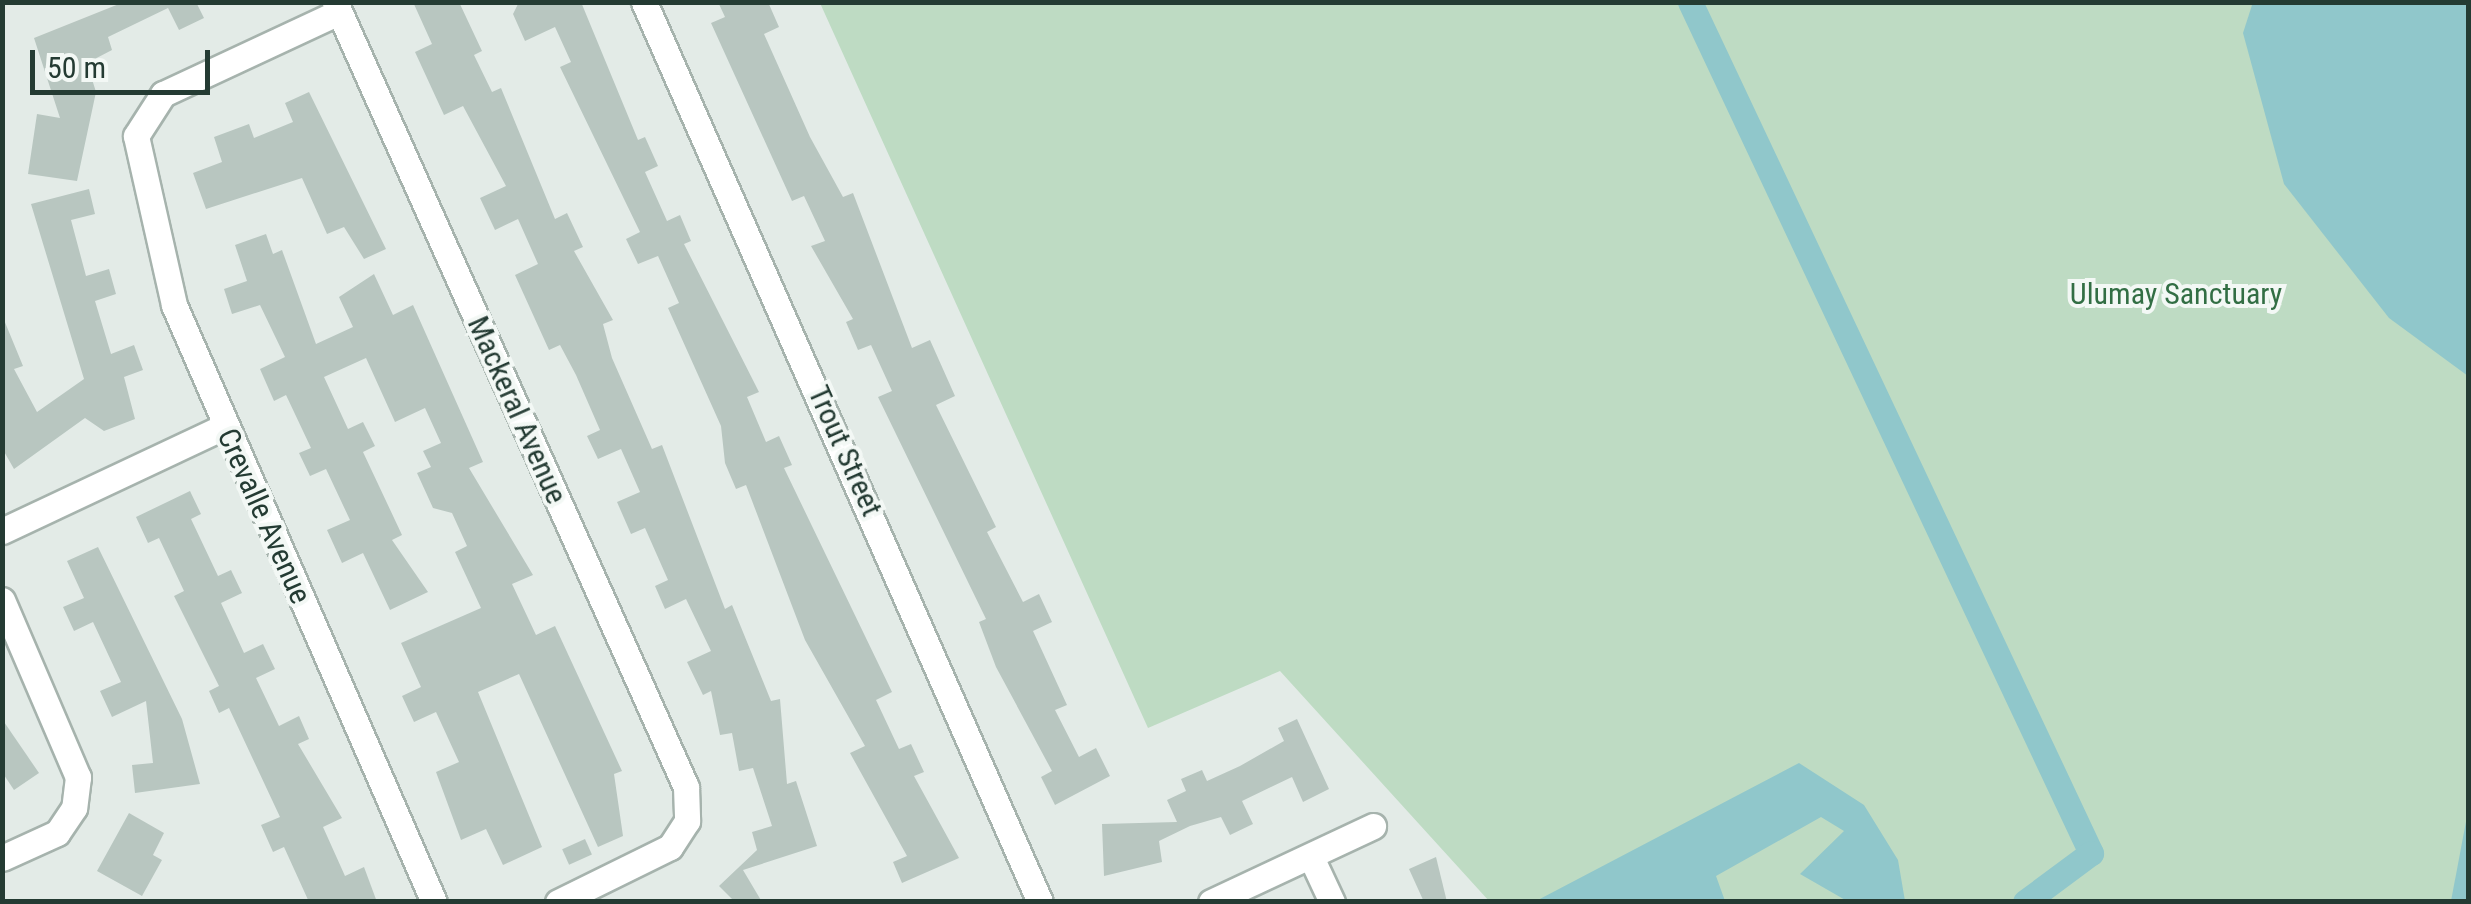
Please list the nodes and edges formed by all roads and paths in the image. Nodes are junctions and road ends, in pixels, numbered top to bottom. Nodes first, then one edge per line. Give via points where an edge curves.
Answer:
1 (644, 2) edge
2 (337, 8) edge
3 (225, 426) junction
4 (2, 531) edge
5 (2, 600) edge
6 (1373, 826) dead end
7 (1311, 857) junction
8 (2, 858) edge
9 (434, 902) edge
10 (558, 902) edge
11 (1040, 902) edge
12 (1211, 902) edge
13 (1332, 902) edge

1 - 11 street, Trout Street
2 - 3 street, Crevalle Avenue via 162,94 142,118 140,164 174,305
2 - 10 street, Mackeral Avenue via 686,787 687,821 670,847
3 - 4 street
3 - 9 street, Crevalle Avenue
5 - 8 street via 78,777 74,808 57,833
6 - 7 street
7 - 12 street
7 - 13 street

